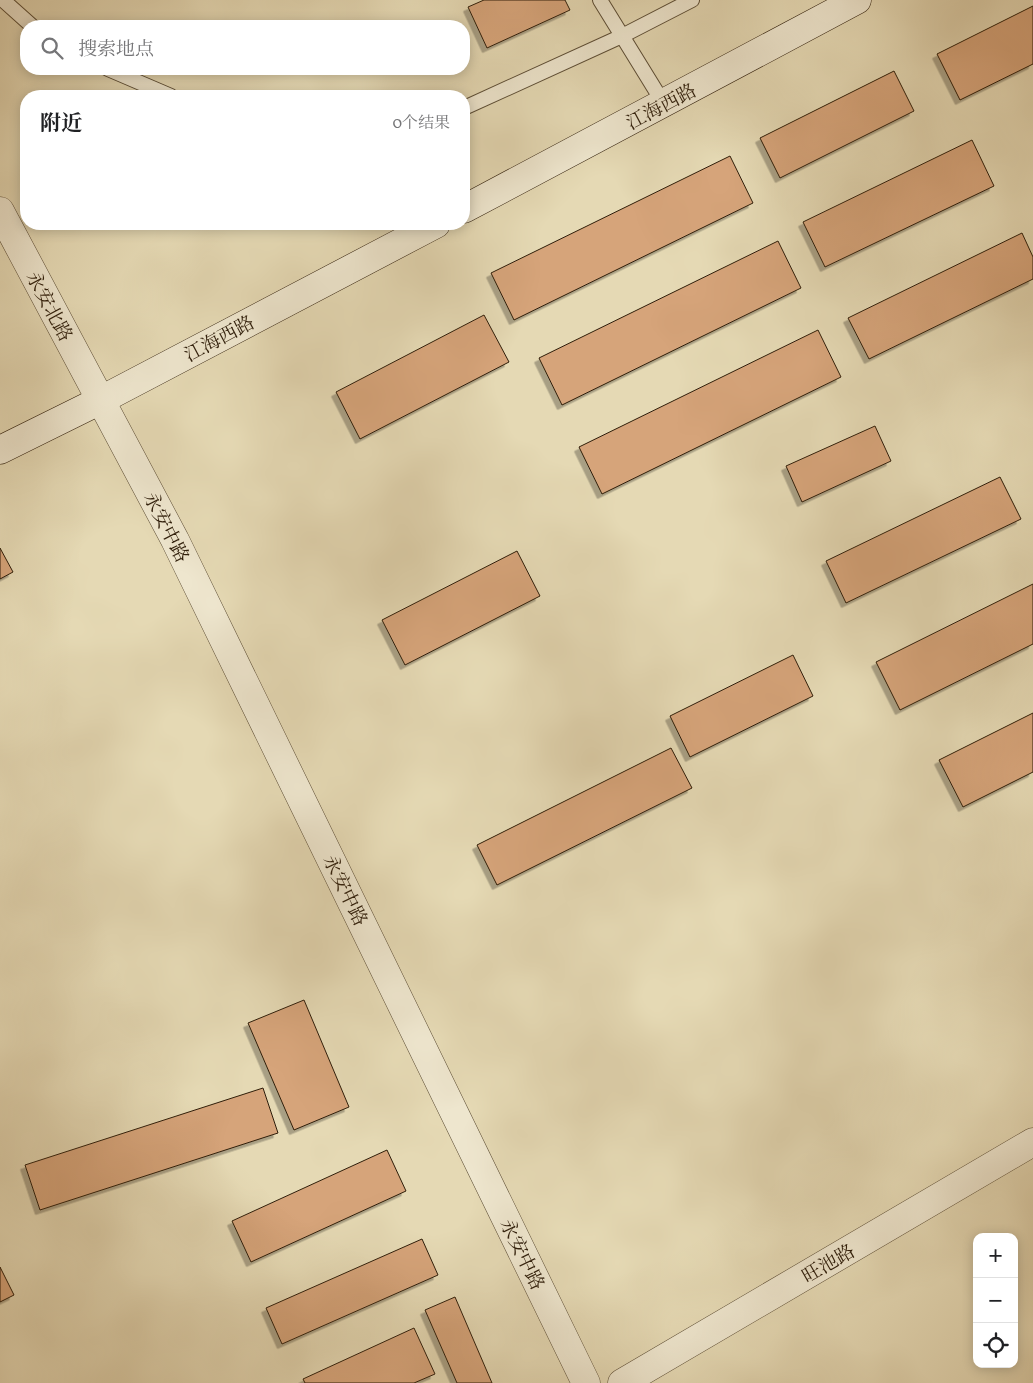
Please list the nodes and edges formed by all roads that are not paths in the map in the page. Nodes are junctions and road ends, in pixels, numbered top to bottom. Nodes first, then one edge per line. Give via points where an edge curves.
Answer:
1 (3, 0) edge
2 (600, 0) edge
3 (692, 0) edge
4 (857, 0) edge
5 (25, 20) edge
6 (622, 36) junction
7 (122, 75) edge
8 (157, 90) edge
9 (664, 104) junction
10 (470, 105) edge
11 (470, 206) edge
12 (0, 211) edge
13 (425, 230) edge
14 (101, 400) junction
15 (0, 450) edge
16 (1033, 1142) edge
17 (586, 1383) edge
18 (622, 1383) edge

1 - 5 lane
2 - 6 lane
3 - 6 lane
4 - 9 street, 江海西路
6 - 9 lane
6 - 10 lane
7 - 8 lane
9 - 11 street, 江海西路
12 - 14 street, 永安北路
13 - 14 street, 江海西路
14 - 15 street, 江海西路
14 - 17 street, 永安中路 via 175,540
16 - 18 street, 旺池路

